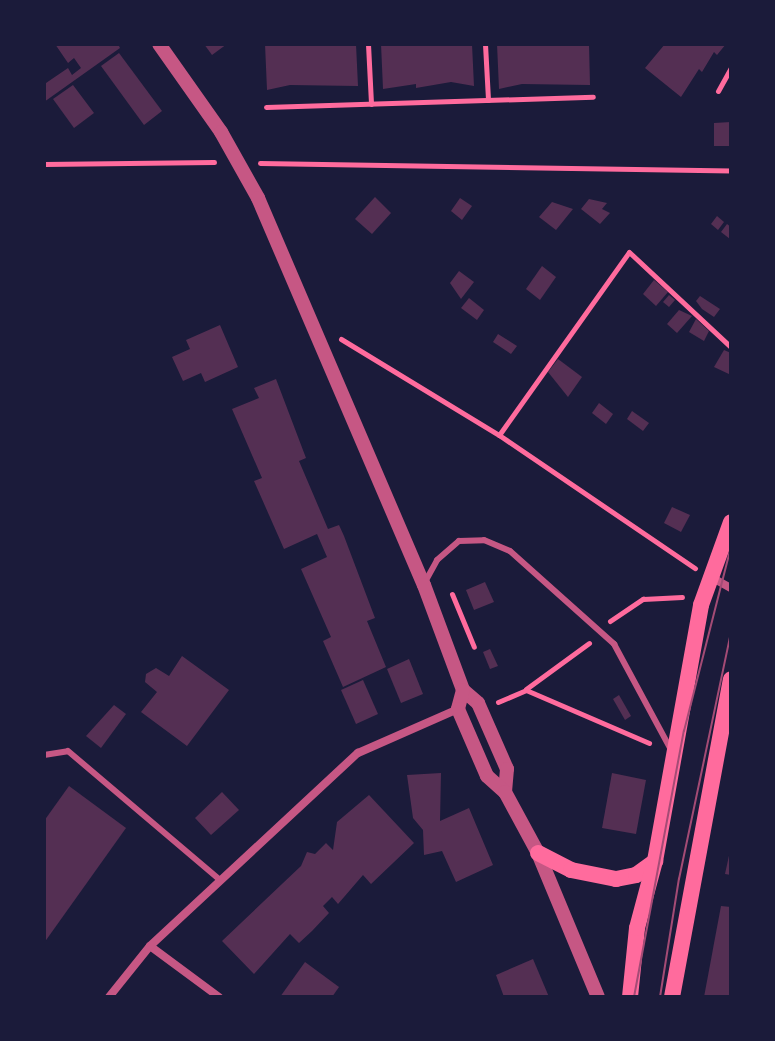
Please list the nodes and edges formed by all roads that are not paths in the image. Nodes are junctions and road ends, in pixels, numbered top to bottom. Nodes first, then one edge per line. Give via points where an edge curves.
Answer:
1 (159, 44) edge
2 (731, 522) edge
3 (710, 577) junction
4 (424, 585) junction
5 (731, 588) edge
6 (731, 679) edge
7 (463, 690) junction
8 (458, 709) junction
9 (671, 750) junction
10 (44, 755) edge
11 (505, 792) junction
12 (538, 853) junction
13 (655, 861) junction
14 (220, 880) junction
15 (150, 946) junction
16 (109, 997) edge
17 (219, 997) edge
18 (598, 997) edge
19 (630, 997) edge
20 (672, 997) edge

1 - 4 street via 240,163
2 - 3 main road
3 - 5 street
3 - 9 main road
4 - 7 street
4 - 9 lane via 437,560 459,541 484,540 510,551 614,644
6 - 20 main road
7 - 8 street
7 - 11 street via 478,703 507,769
8 - 11 street via 487,776
8 - 14 street via 358,753
9 - 13 main road
10 - 14 lane via 68,751
11 - 12 street
12 - 13 main road via 571,870 616,879 636,875
12 - 18 street
13 - 19 main road via 637,928
14 - 15 street
15 - 16 street
15 - 17 street

